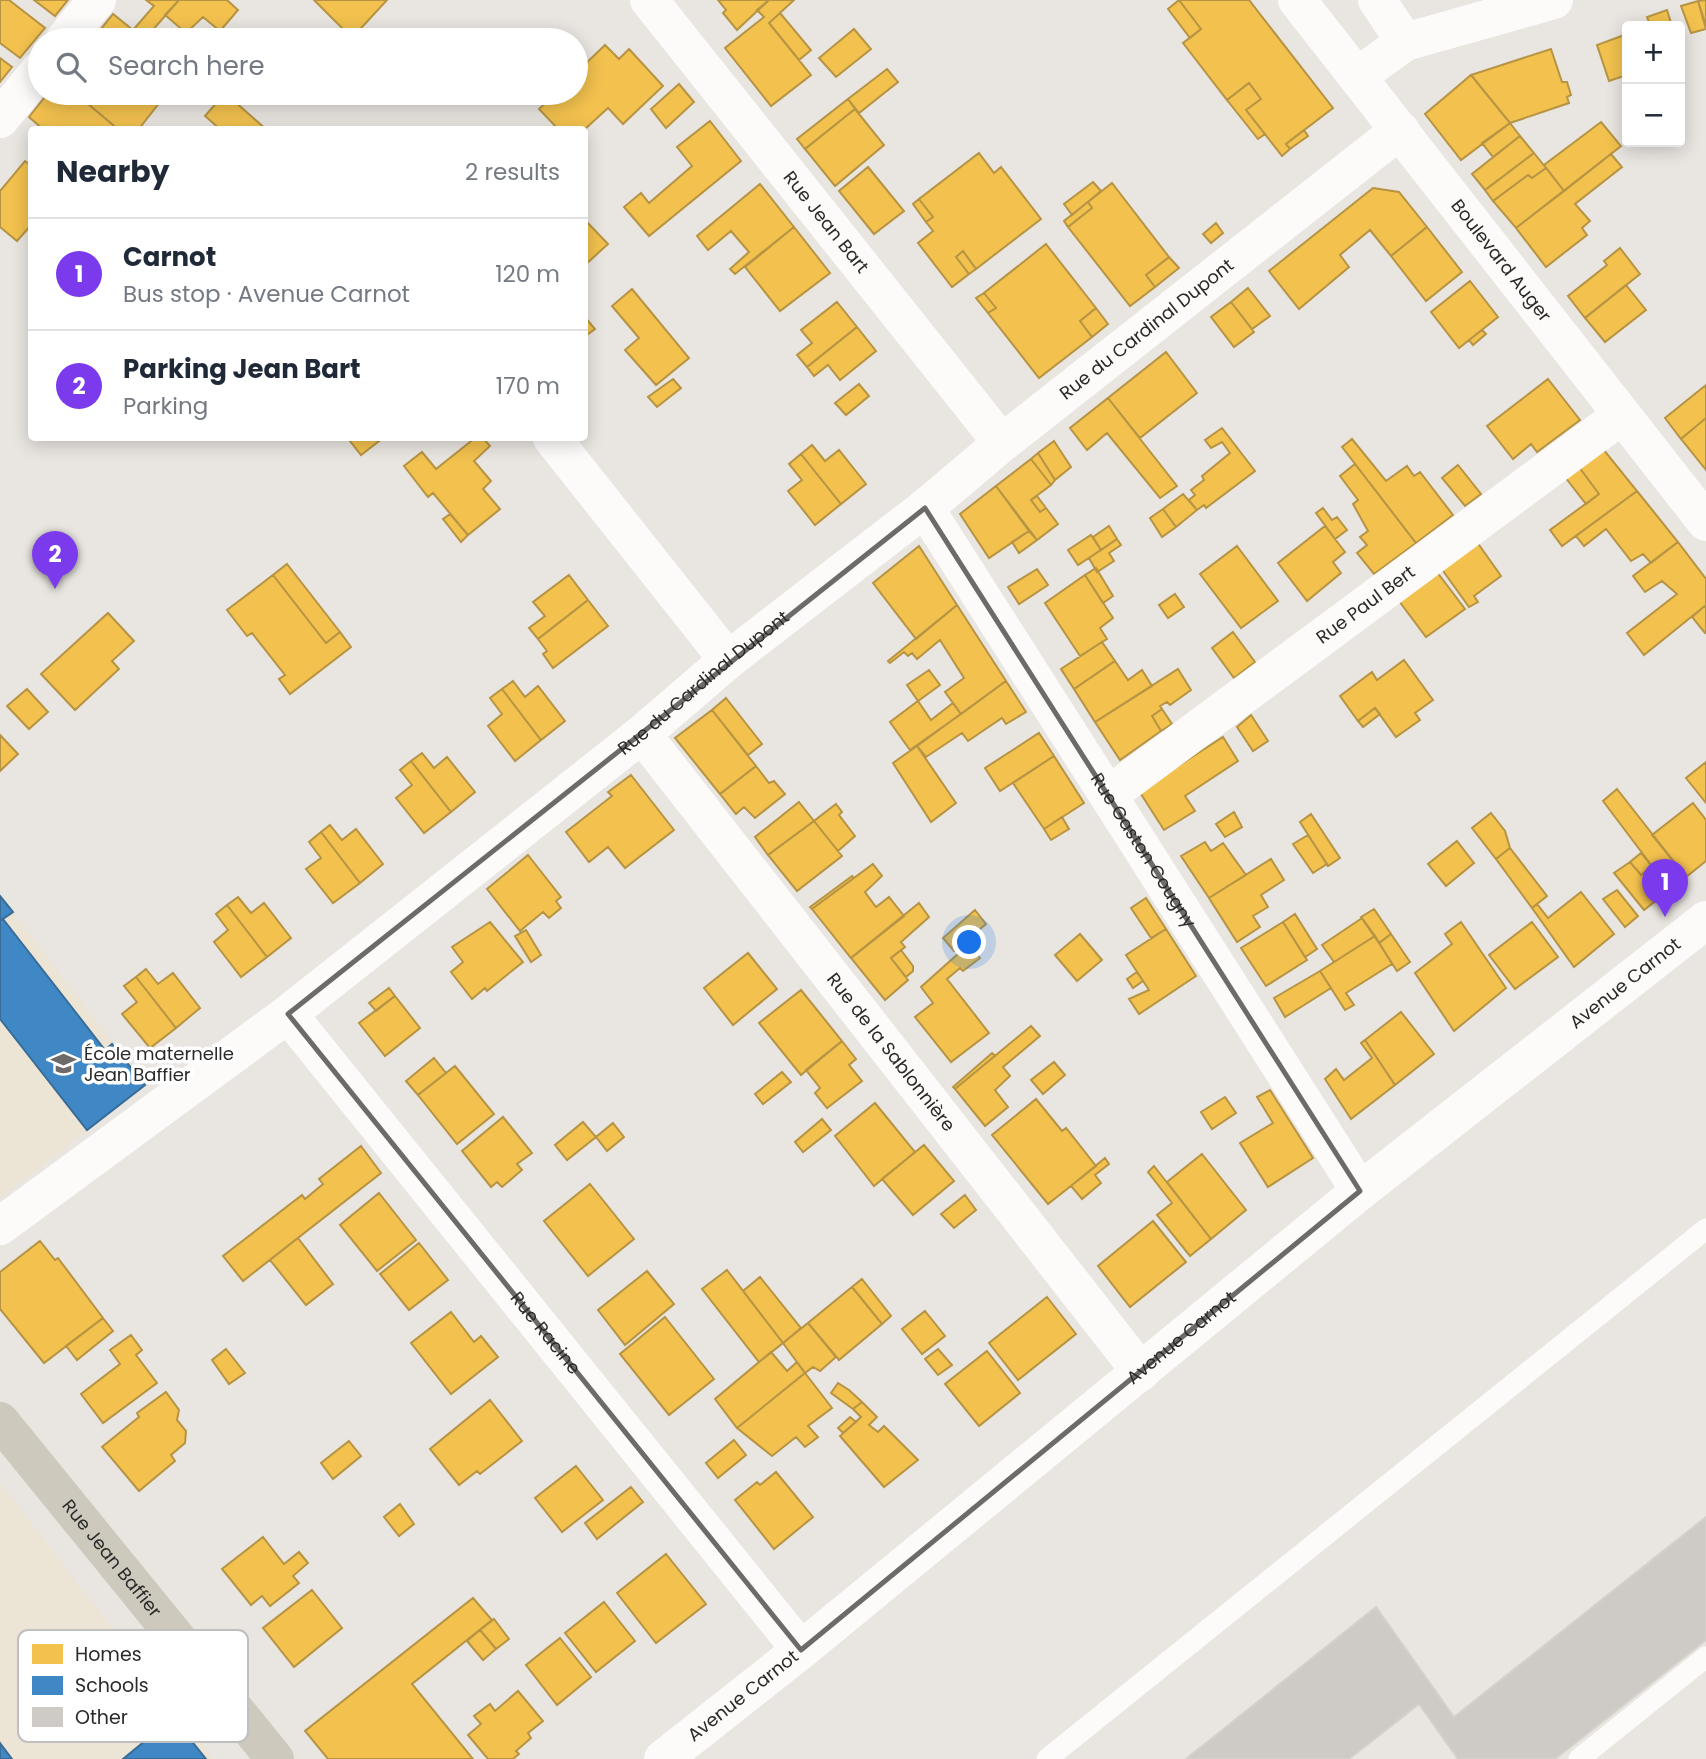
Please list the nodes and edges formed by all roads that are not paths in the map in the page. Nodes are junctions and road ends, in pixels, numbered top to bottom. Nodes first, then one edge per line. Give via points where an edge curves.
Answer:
1 (97, 0) edge
2 (649, 0) edge
3 (1297, 0) edge
4 (1377, 0) edge
5 (1553, 0) edge
6 (74, 28) edge
7 (1405, 42) junction
8 (1358, 76) junction
9 (28, 85) edge
10 (0, 119) edge
11 (1400, 130) junction
12 (1622, 415) junction
13 (554, 441) edge
14 (1002, 443) junction
15 (925, 508) junction
16 (1706, 522) edge
17 (728, 660) junction
18 (642, 734) junction
19 (1110, 794) junction
20 (1706, 920) edge
21 (288, 1014) junction
22 (1360, 1192) junction
23 (0, 1226) edge
24 (1706, 1229) edge
25 (1141, 1372) junction
26 (0, 1421) edge
27 (170, 1630) edge
28 (801, 1650) junction
29 (1706, 1657) edge
30 (248, 1726) edge
31 (275, 1759) edge
32 (663, 1759) edge
33 (1047, 1759) edge
34 (1579, 1759) edge

1 - 6 street
2 - 14 street, Rue Jean Bart
3 - 8 street, Boulevard Auger
4 - 7 street
5 - 7 street
7 - 8 street
8 - 11 street, Boulevard Auger
9 - 10 street
11 - 12 street, Boulevard Auger
11 - 14 street, Rue du Cardinal Dupont
12 - 16 street, Boulevard Auger
12 - 19 street, Rue Paul Bert
13 - 17 street
14 - 15 street, Rue du Cardinal Dupont
15 - 17 street, Rue du Cardinal Dupont
15 - 19 street, Rue Gaston Cougny
17 - 18 street, Rue du Cardinal Dupont
18 - 21 street, Rue du Cardinal Dupont
18 - 25 street, Rue de la Sablonnière
19 - 22 street, Rue Gaston Cougny
20 - 22 street, Avenue Carnot
21 - 23 street, Rue du Cardinal Dupont
21 - 28 street, Rue Racine
22 - 25 street, Avenue Carnot
24 - 33 lane
25 - 28 street, Avenue Carnot
26 - 27 main road, Rue Jean Baffier
28 - 32 street, Avenue Carnot
29 - 34 lane
30 - 31 main road, Rue Jean Baffier

